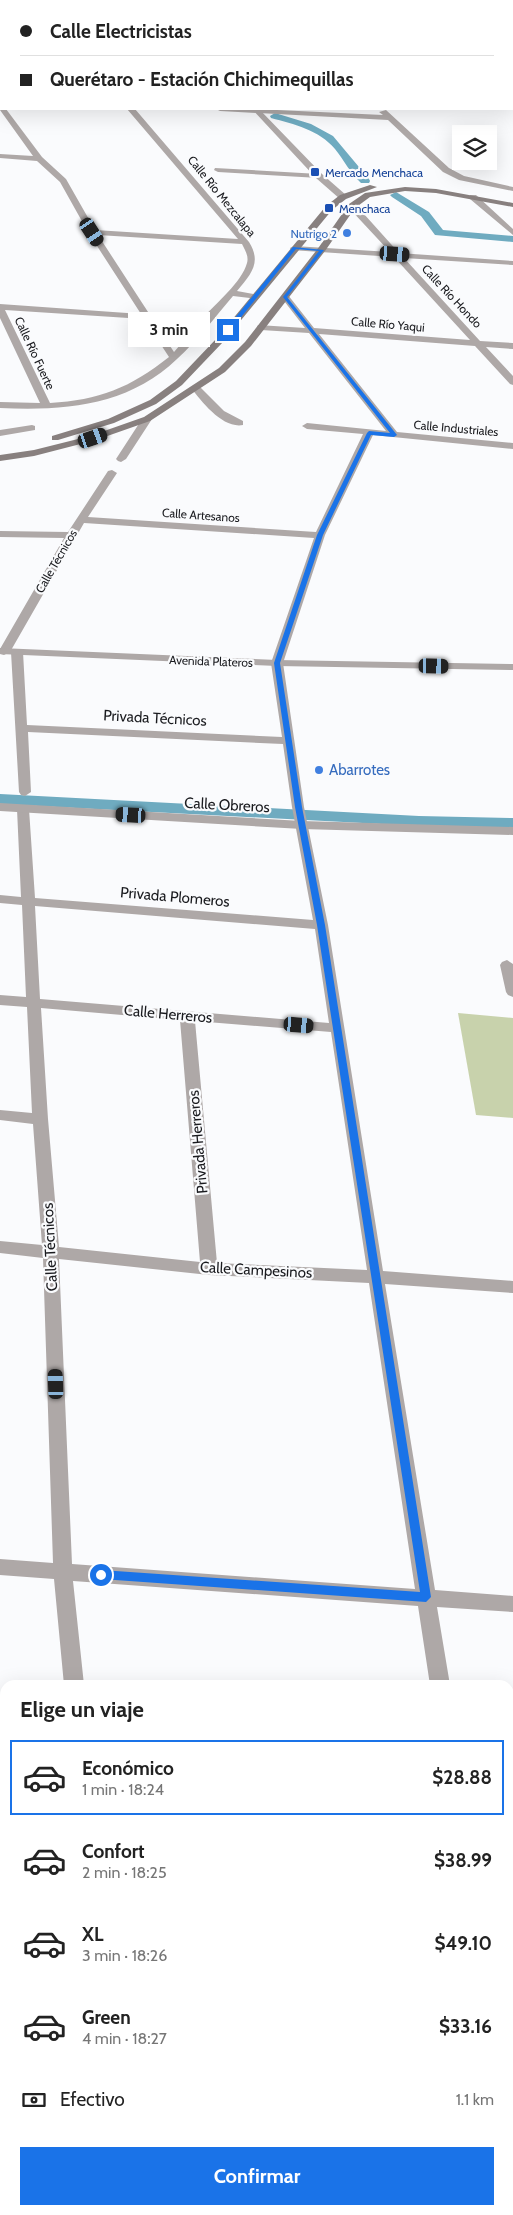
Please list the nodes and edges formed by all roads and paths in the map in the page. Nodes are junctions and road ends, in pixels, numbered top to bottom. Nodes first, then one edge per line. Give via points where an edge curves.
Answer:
1 (3, 110) edge
2 (132, 110) edge
3 (256, 110) edge
4 (381, 110) edge
5 (390, 118) junction
6 (0, 156) edge
7 (39, 159) junction
8 (218, 170) dead end
9 (319, 176) junction
10 (445, 184) dead end
11 (459, 185) dead end
12 (513, 189) edge
13 (513, 196) edge
14 (343, 197) junction
15 (473, 197) junction
16 (513, 205) edge
17 (352, 206) junction
18 (92, 232) junction
19 (513, 233) edge
20 (244, 242) junction
21 (294, 248) junction
22 (322, 250) junction
23 (395, 254) junction
24 (513, 263) edge
25 (231, 293) junction
26 (255, 297) junction
27 (285, 297) junction
28 (0, 308) edge
29 (148, 318) junction
30 (205, 321) junction
31 (261, 328) junction
32 (313, 331) junction
33 (479, 344) junction
34 (513, 346) edge
35 (173, 357) junction
36 (513, 382) edge
37 (196, 388) junction
38 (0, 404) edge
39 (47, 407) junction
40 (147, 419) junction
41 (240, 423) dead end
42 (307, 426) dead end
43 (32, 428) dead end
44 (0, 433) edge
45 (369, 433) junction
46 (394, 435) junction
47 (513, 446) edge
48 (0, 450) edge
49 (0, 458) edge
50 (121, 459) dead end
51 (112, 473) dead end
52 (81, 520) junction
53 (0, 534) edge
54 (71, 535) junction
55 (320, 535) junction
56 (2, 651) edge
57 (17, 652) junction
58 (277, 663) junction
59 (513, 667) edge
60 (20, 728) junction
61 (288, 741) junction
62 (25, 792) dead end
63 (0, 807) edge
64 (23, 809) junction
65 (301, 819) junction
66 (513, 831) edge
67 (0, 899) edge
68 (27, 901) junction
69 (321, 925) junction
70 (507, 964) dead end
71 (513, 992) edge
72 (0, 1000) edge
73 (34, 1004) junction
74 (187, 1016) junction
75 (336, 1028) junction
76 (0, 1116) edge
77 (40, 1119) junction
78 (0, 1247) edge
79 (51, 1252) junction
80 (209, 1269) junction
81 (376, 1278) junction
82 (513, 1287) edge
83 (0, 1567) edge
84 (63, 1572) junction
85 (426, 1597) junction
86 (513, 1604) edge
87 (74, 1680) edge
88 (439, 1680) edge

1 - 7 street
2 - 20 street, Calle Río Mezcalapa
3 - 5 street
3 - 9 street
4 - 5 street
5 - 12 street via 446,170 457,176
6 - 7 street
7 - 18 street via 63,181
8 - 9 street
9 - 14 street
10 - 14 main road via 408,182 382,185
11 - 13 main road
14 - 21 main road
15 - 16 main road
15 - 17 main road via 405,189 368,195
15 - 19 street
17 - 22 main road
17 - 23 street, Calle Río Hondo
18 - 20 street
18 - 29 street
20 - 25 street, Calle Río Mezcalapa via 252,258 251,266
21 - 22 street
21 - 26 main road
22 - 23 street
22 - 27 main road
23 - 24 street
23 - 33 street, Calle Río Hondo
25 - 26 street
25 - 30 street, Calle Río Mezcalapa
26 - 48 main road via 179,383 153,402 111,421
27 - 31 main road
27 - 32 street
28 - 29 street
28 - 39 street, Calle Río Fuerte
29 - 30 street
29 - 35 street
30 - 35 street, Calle Río Mezcalapa
31 - 32 street, Calle Río Yaqui
31 - 37 main road via 222,370
32 - 33 street, Calle Río Yaqui
32 - 46 street
33 - 34 street, Calle Río Yaqui
33 - 36 street, Calle Río Hondo
35 - 39 street, Calle Río Mezcalapa via 135,386 113,396 78,405
37 - 40 main road
37 - 41 street via 214,410
38 - 39 street
40 - 49 main road via 93,438
40 - 50 street
42 - 45 street, Calle Industriales
43 - 44 street
45 - 46 street, Calle Industriales
45 - 55 street
46 - 47 street, Calle Industriales
51 - 52 street, Calle Técnicos
52 - 54 street, Calle Técnicos
52 - 55 street, Calle Artesanos
53 - 54 street
54 - 56 street, Calle Técnicos
55 - 58 street
56 - 57 street, Avenida Plateros
57 - 58 street, Avenida Plateros
57 - 60 street
58 - 59 street, Avenida Plateros
58 - 61 street
60 - 61 street, Privada Técnicos
60 - 62 street
61 - 65 street
63 - 64 street, Calle Obreros
64 - 65 street, Calle Obreros
64 - 68 street, Calle Técnicos
65 - 66 street, Calle Obreros
65 - 69 street
67 - 68 street, Privada Plomeros
68 - 69 street, Privada Plomeros
68 - 73 street, Calle Técnicos
69 - 75 street
70 - 71 street
72 - 73 street, Calle Herreros
73 - 74 street, Calle Herreros
73 - 77 street, Calle Técnicos
74 - 75 street, Calle Herreros
74 - 80 street, Privada Herreros
75 - 81 street
76 - 77 street
77 - 79 street, Calle Técnicos
78 - 79 street, Calle Campesinos
79 - 80 street, Calle Campesinos
79 - 84 street, Calle Técnicos
80 - 81 street, Calle Campesinos
81 - 82 street, Calle Campesinos
81 - 85 street
83 - 84 street
84 - 85 street
84 - 87 street, Calle Técnicos
85 - 86 street
85 - 88 street

